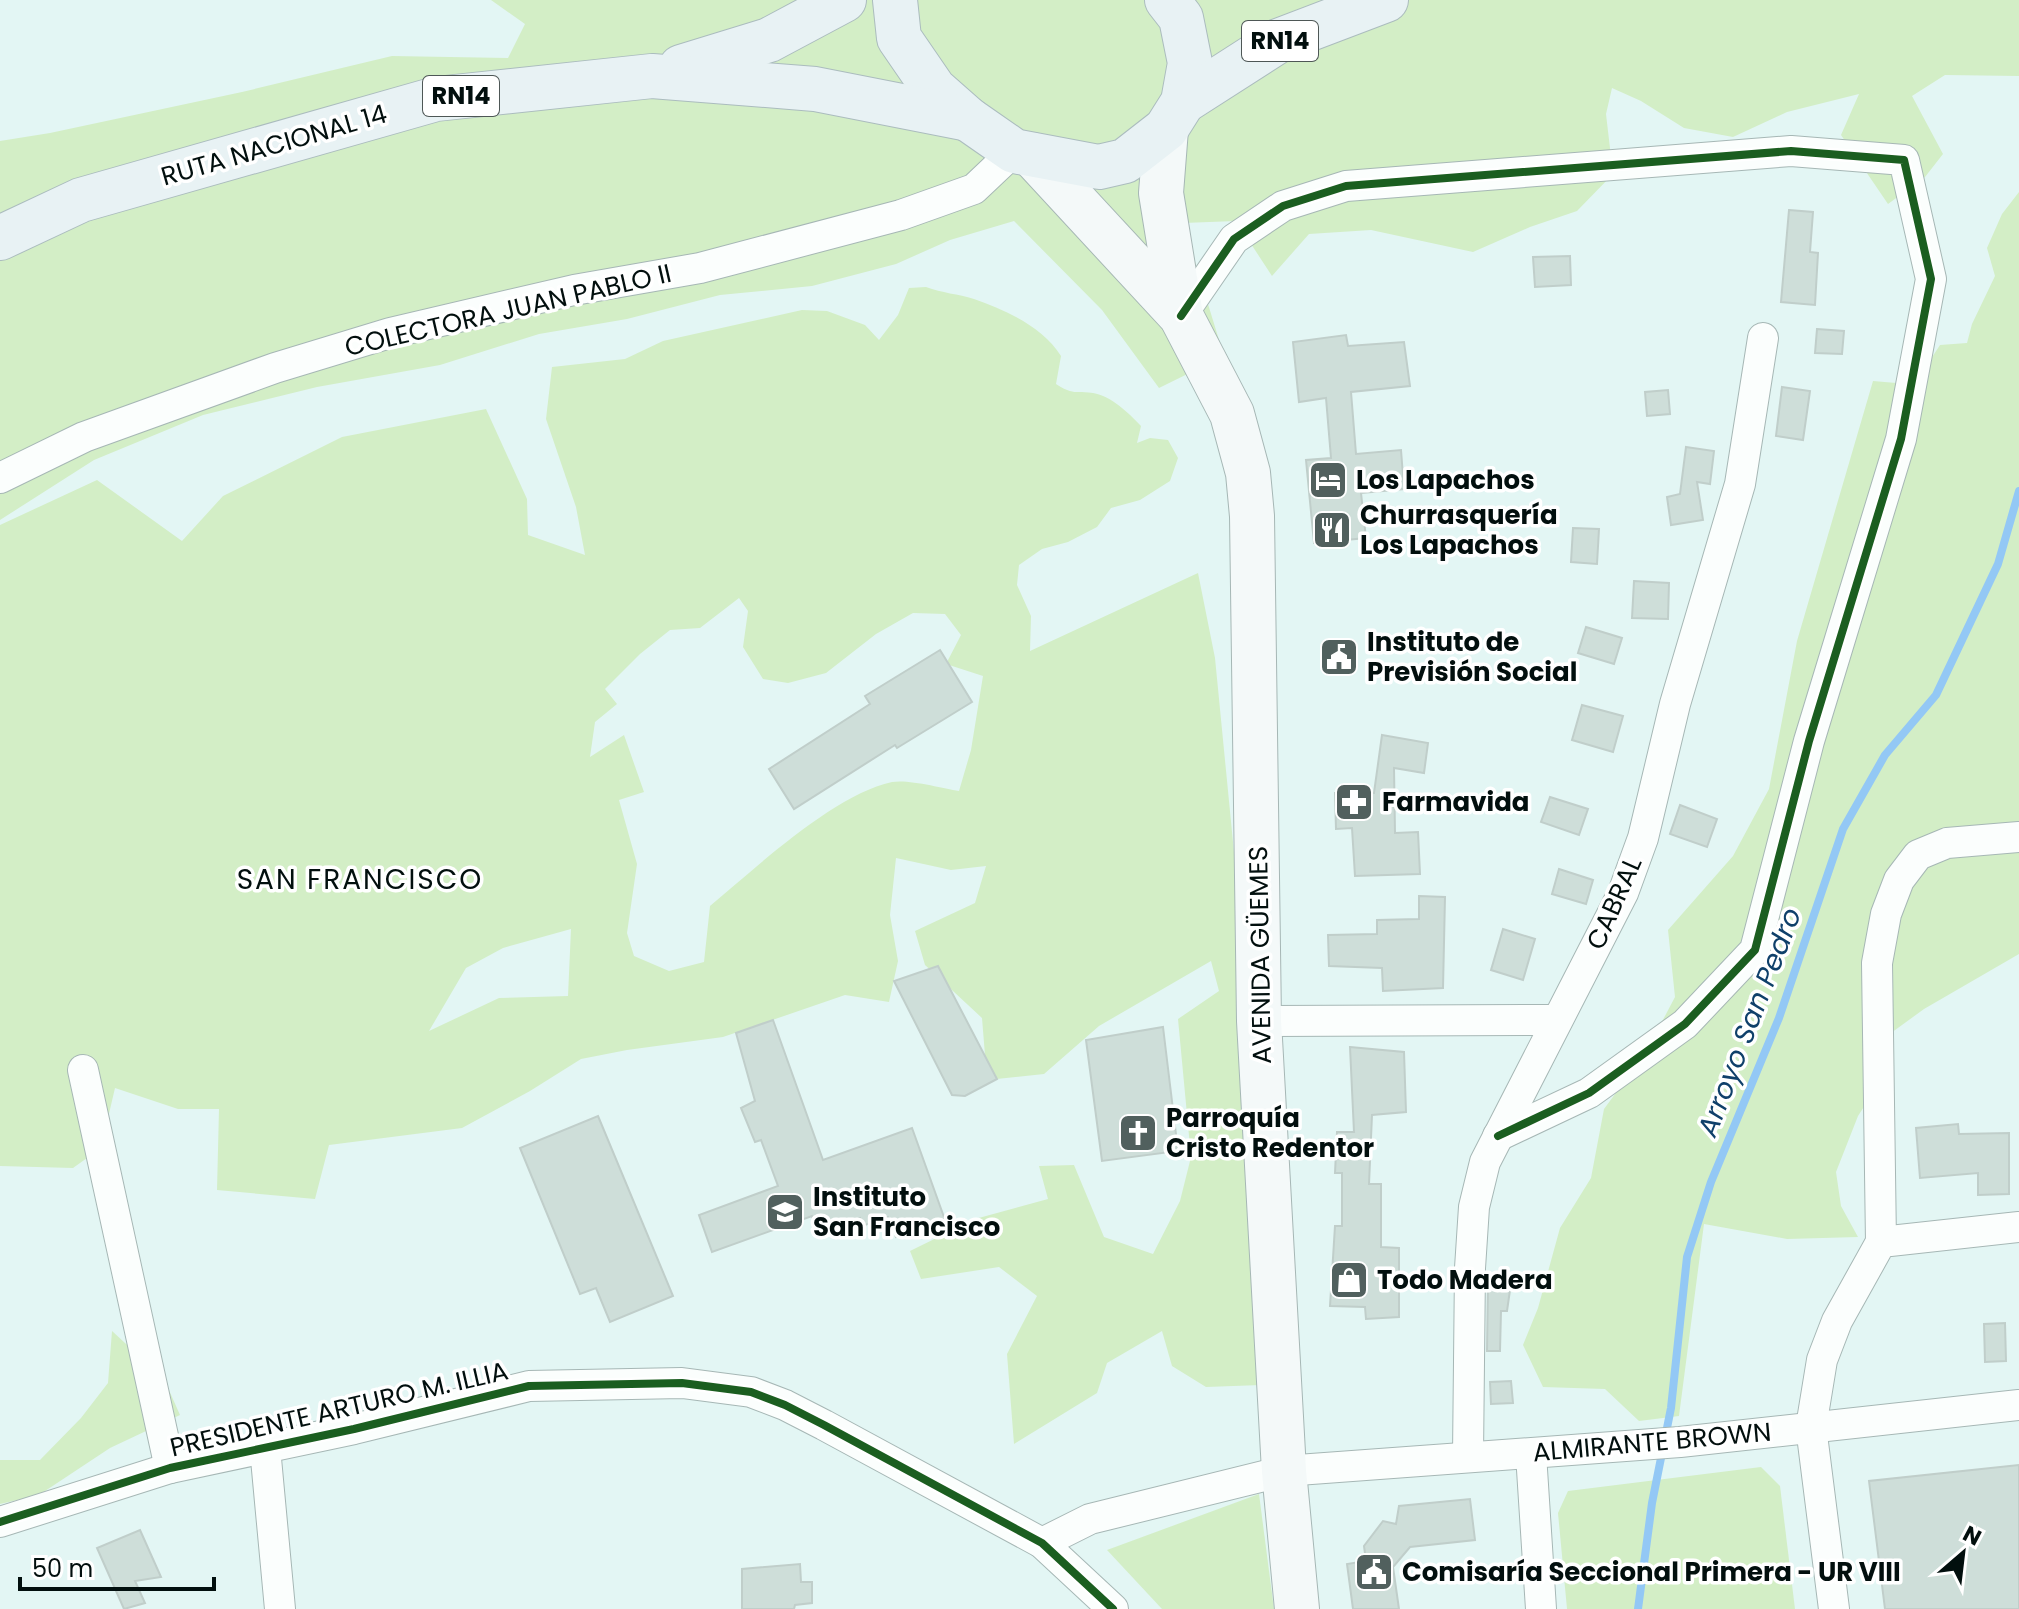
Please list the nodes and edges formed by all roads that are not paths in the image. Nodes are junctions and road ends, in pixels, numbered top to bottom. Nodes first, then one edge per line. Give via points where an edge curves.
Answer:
1 (844, 0) edge
2 (895, 0) edge
3 (1167, 0) edge
4 (1386, 0) edge
5 (652, 76) junction
6 (1175, 116) junction
7 (968, 119) junction
8 (1023, 153) junction
9 (0, 238) edge
10 (1181, 316) junction
11 (1763, 338) dead end
12 (0, 478) edge
13 (2019, 837) edge
14 (1557, 1020) junction
15 (1259, 1021) junction
16 (83, 1070) dead end
17 (1498, 1136) junction
18 (2019, 1227) edge
19 (1881, 1242) junction
20 (2019, 1405) edge
21 (1811, 1427) junction
22 (265, 1448) junction
23 (1531, 1454) junction
24 (1468, 1456) junction
25 (170, 1468) junction
26 (1284, 1471) junction
27 (0, 1522) edge
28 (1042, 1543) junction
29 (280, 1609) edge
30 (1113, 1609) edge
31 (1297, 1609) edge
32 (1541, 1609) edge
33 (1834, 1609) edge

1 - 5 highway, RUTA NACIONAL 14 / RN14 via 769,40
2 - 7 highway, RN14 via 899,38 934,89
3 - 6 highway via 1181,18 1190,63
4 - 6 highway, RN14 via 1278,41
5 - 7 highway, RUTA NACIONAL 14 / RN14 via 815,89
5 - 9 highway, RUTA NACIONAL 14 / RN14 via 436,99 81,200
6 - 8 highway, RN14 via 1125,161 1099,167
6 - 10 main road, AVENIDA GÜEMES via 1161,193
7 - 8 highway, RN14
8 - 10 main road, AVENIDA GÜEMES
8 - 12 street, COLECTORA JUAN PABLO II via 974,189 901,215 700,268 574,290 390,333 84,437
10 - 15 main road, AVENIDA GÜEMES via 1232,414 1248,473
10 - 17 street via 1234,239 1283,206 1346,186 1791,151 1904,160 1931,279 1901,439 1809,741 1755,950 1685,1024 1589,1093
11 - 14 street, CABRAL via 1740,484 1675,704 1643,838 1623,893
13 - 19 street via 1947,843 1918,855 1899,880 1886,914 1877,963
14 - 15 street
14 - 17 street, CABRAL
15 - 26 main road, AVENIDA GÜEMES
16 - 25 street
17 - 24 street, CABRAL via 1474,1207
18 - 19 street
19 - 21 street via 1837,1321 1822,1360
20 - 21 street, ALMIRANTE BROWN
21 - 23 street, ALMIRANTE BROWN
21 - 33 street
22 - 25 street, PRESIDENTE ARTURO M. ILLIA
22 - 28 street, PRESIDENTE ARTURO M. ILLIA via 529,1386 682,1383 751,1392 785,1405
22 - 29 street
23 - 24 street, ALMIRANTE BROWN
23 - 32 street
24 - 26 street, ALMIRANTE BROWN
25 - 27 street, PRESIDENTE ARTURO M. ILLIA
26 - 28 street, ALMIRANTE BROWN via 1090,1519
26 - 31 main road, AVENIDA GÜEMES
28 - 30 street, PRESIDENTE ARTURO M. ILLIA

